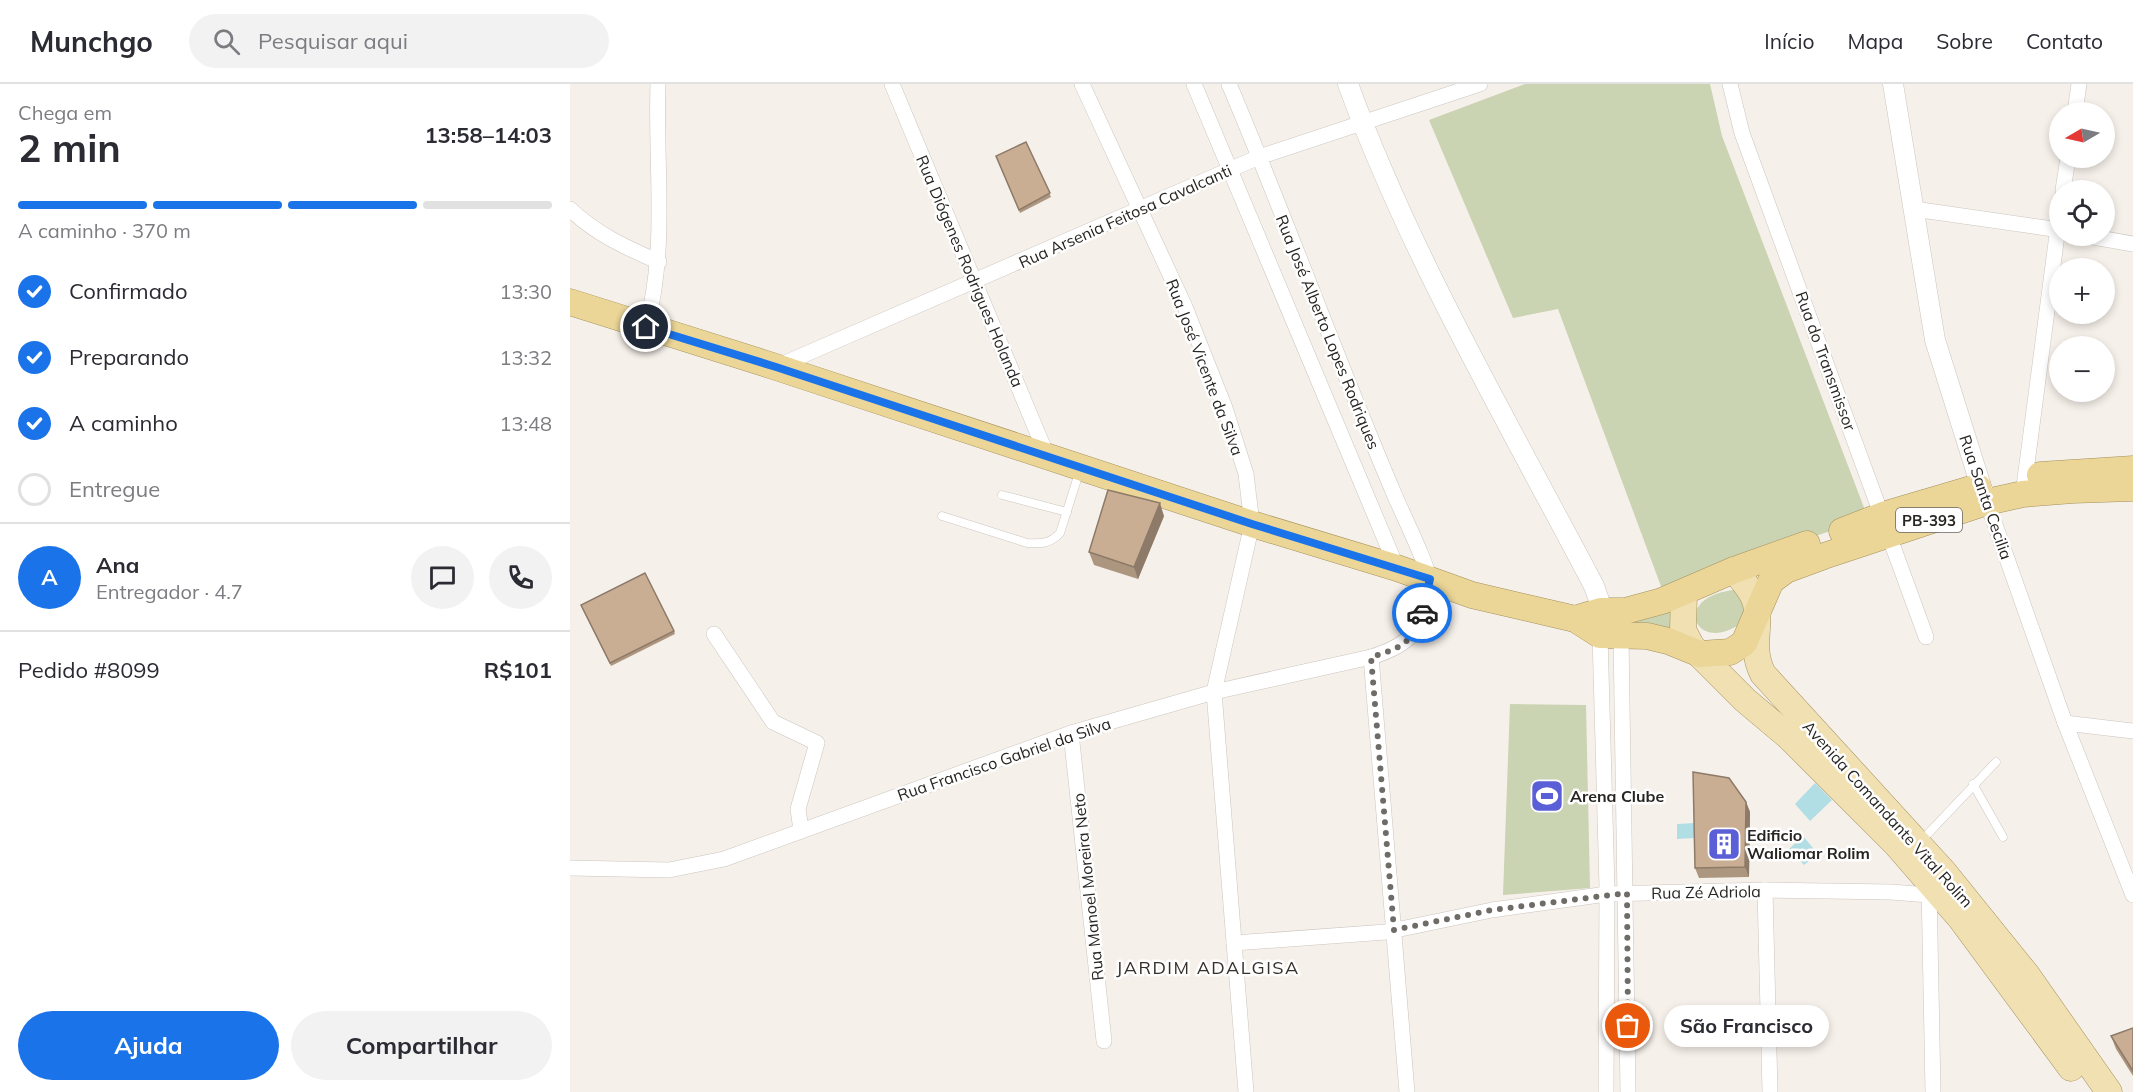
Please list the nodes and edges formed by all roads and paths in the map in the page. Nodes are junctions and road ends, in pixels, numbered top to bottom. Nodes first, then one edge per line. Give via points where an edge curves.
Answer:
1 (658, 84) edge
2 (892, 84) edge
3 (1082, 84) edge
4 (1194, 84) edge
5 (1229, 84) edge
6 (1348, 84) edge
7 (1480, 84) edge
8 (1730, 84) edge
9 (1893, 84) edge
10 (2079, 84) edge
11 (2076, 102) edge
12 (1362, 121) junction
13 (1259, 157) junction
14 (1229, 170) junction
15 (570, 209) edge
16 (1914, 209) junction
17 (1138, 210) junction
18 (2049, 229) edge
19 (2115, 241) edge
20 (2133, 244) edge
21 (2056, 246) edge
22 (659, 262) junction
23 (974, 281) junction
24 (570, 302) edge
25 (646, 327) junction
26 (776, 367) junction
27 (1048, 458) junction
28 (1080, 468) junction
29 (2133, 469) edge
30 (2023, 486) junction
31 (2133, 488) edge
32 (1984, 494) junction
33 (1002, 495) dead end
34 (1067, 512) junction
35 (942, 516) dead end
36 (1252, 524) junction
37 (1886, 524) junction
38 (1397, 568) junction
39 (1734, 570) junction
40 (1430, 579) junction
41 (1684, 593) junction
42 (1757, 615) junction
43 (1608, 627) junction
44 (714, 634) dead end
45 (1926, 637) dead end
46 (1700, 654) junction
47 (1371, 657) junction
48 (1214, 692) junction
49 (2066, 723) junction
50 (2133, 731) edge
51 (1071, 733) junction
52 (1996, 762) dead end
53 (1973, 784) junction
54 (801, 830) junction
55 (2003, 837) dead end
56 (1919, 844) junction
57 (570, 868) edge
58 (1929, 889) junction
59 (1765, 890) junction
60 (1627, 893) junction
61 (1607, 894) junction
62 (2133, 895) edge
63 (1394, 930) junction
64 (1234, 943) junction
65 (1104, 1041) dead end
66 (1246, 1092) edge
67 (1407, 1092) edge
68 (1606, 1092) edge
69 (1628, 1092) edge
70 (1770, 1092) edge
71 (1933, 1092) edge
72 (2090, 1092) edge
73 (2109, 1092) edge

1 - 22 street
2 - 23 street, Rua Diógenes Rodrigues Holanda
3 - 17 street, Rua José Vicente da Silva
4 - 14 street, Rua José Alberto Lopes Rodriques
5 - 13 street, Rua José Alberto Lopes Rodriques
6 - 12 street
7 - 12 street, Rua Arsenia Feitosa Cavalcanti
8 - 37 street, Rua do Transmissor via 1742,133
9 - 16 street, Rua Santa Cecilia
10 - 11 street
12 - 13 street, Rua Arsenia Feitosa Cavalcanti
12 - 43 street via 1437,286 1594,586
13 - 14 street, Rua Arsenia Feitosa Cavalcanti
13 - 40 street, Rua José Alberto Lopes Rodriques via 1334,351
14 - 17 street, Rua Arsenia Feitosa Cavalcanti
14 - 38 street, Rua José Alberto Lopes Rodriques
15 - 22 street via 611,241
16 - 18 street
16 - 32 street, Rua Santa Cecilia via 1935,340
17 - 23 street, Rua Arsenia Feitosa Cavalcanti
17 - 36 street, Rua José Vicente da Silva via 1185,307 1225,408 1246,474
19 - 20 street
21 - 30 street
22 - 25 street
23 - 26 street, Rua Arsenia Feitosa Cavalcanti
23 - 27 street, Rua Diógenes Rodrigues Holanda
24 - 25 highway
25 - 26 highway
26 - 27 highway
27 - 28 highway
28 - 34 lane
28 - 36 highway
29 - 30 highway, PB-393
30 - 31 highway, PB-393
30 - 32 highway, PB-393
32 - 37 highway, PB-393
32 - 49 street, Rua Santa Cecilia
33 - 34 lane
34 - 35 lane via 1060,533 1042,544 1027,543
36 - 38 highway
36 - 48 street, Rua José Vicente da Silva
37 - 39 highway, PB-393
37 - 42 highway, PB-393 via 1771,580
37 - 45 street, Rua do Transmissor
38 - 40 highway
39 - 41 highway
39 - 42 main road via 1754,597
40 - 43 highway via 1472,595
40 - 47 street, Rua Francisco Gabriel da Silva via 1417,629 1409,640 1395,650
41 - 43 highway via 1624,611
41 - 46 main road via 1683,630
42 - 46 highway via 1749,637 1737,648 1721,654
42 - 56 main road, Avenida Comandante Vital Rolim via 1755,655 1762,674
43 - 46 highway via 1668,641
43 - 60 street
43 - 61 street
44 - 54 street via 773,722 817,743 798,809
46 - 58 main road, Avenida Comandante Vital Rolim via 1896,844
47 - 48 street, Rua Francisco Gabriel da Silva
47 - 63 street
48 - 51 street, Rua Francisco Gabriel da Silva
48 - 64 street, Rua José Vicente da Silva
49 - 50 street
49 - 62 street, Rua Santa Cecilia
51 - 54 street, Rua Francisco Gabriel da Silva
51 - 65 street, Rua Manoel Moreira Neto
52 - 53 lane
53 - 55 lane
53 - 56 lane
54 - 57 street, Rua Francisco Gabriel da Silva via 724,859 669,870
56 - 73 main road, Avenida Comandante Vital Rolim via 2027,975
58 - 59 street, Rua Zé Adriola
58 - 71 street
58 - 72 main road, Avenida Comandante Vital Rolim via 1961,919
59 - 60 street, Rua Zé Adriola
59 - 70 street
60 - 61 street, Rua Zé Adriola
60 - 69 street
61 - 63 street, Rua Zé Adriola via 1492,910
61 - 68 street
63 - 64 street, Rua Zé Adriola
63 - 67 street
64 - 66 street, Rua José Vicente da Silva

